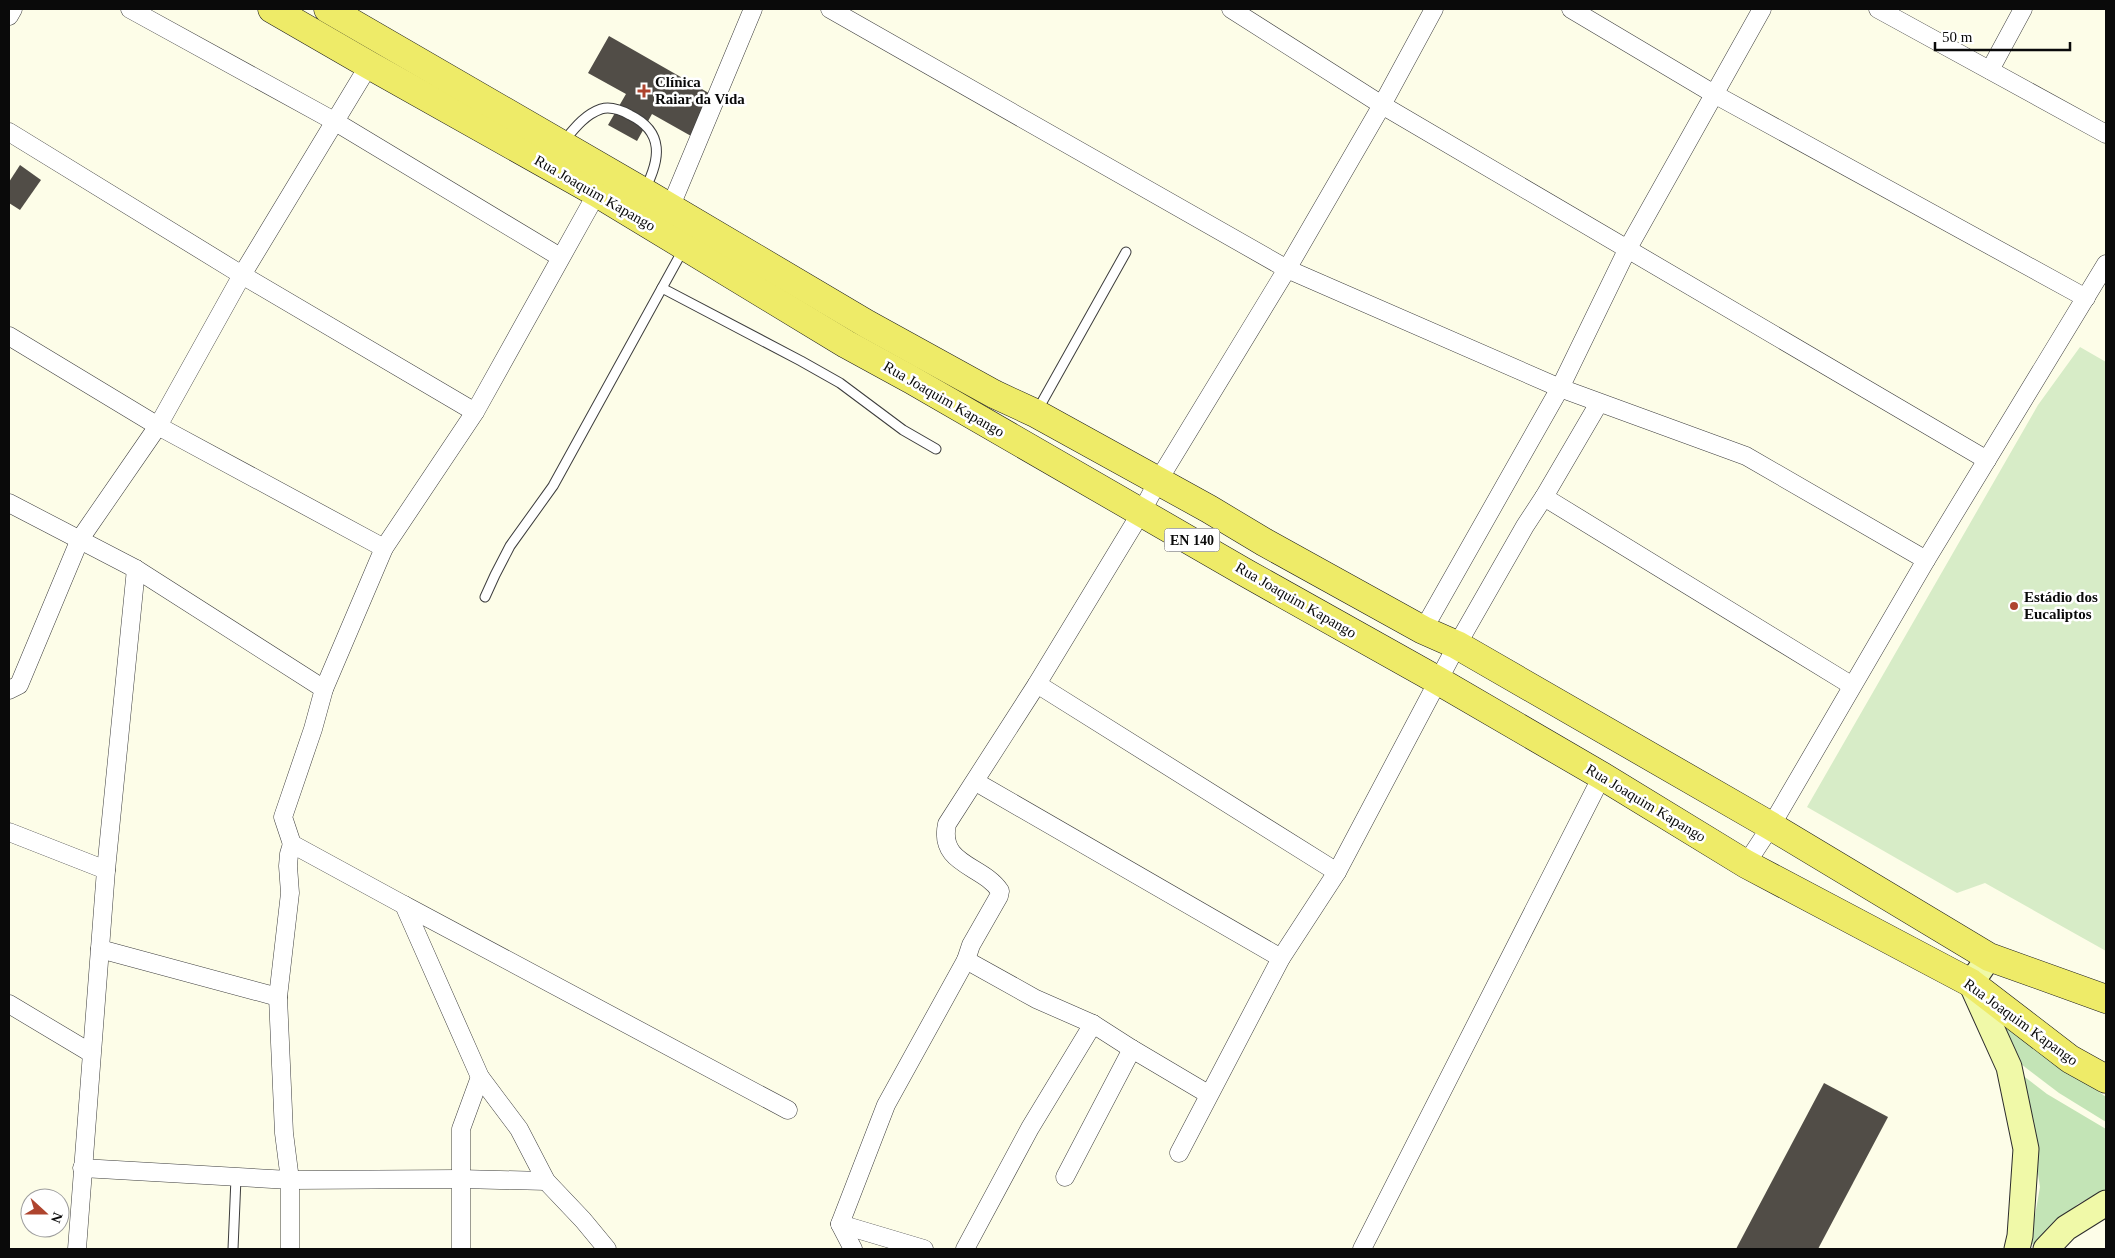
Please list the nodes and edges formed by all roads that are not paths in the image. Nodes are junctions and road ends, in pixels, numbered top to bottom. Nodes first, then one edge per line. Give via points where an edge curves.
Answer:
1 (13, 9) edge
2 (130, 9) edge
3 (272, 9) edge
4 (328, 9) edge
5 (753, 9) edge
6 (830, 9) edge
7 (1232, 9) edge
8 (1434, 9) edge
9 (1572, 9) edge
10 (1762, 9) edge
11 (1878, 9) edge
12 (2023, 9) edge
13 (9, 16) edge
14 (369, 65) junction
15 (1990, 70) junction
16 (1714, 94) junction
17 (1382, 105) junction
18 (334, 121) junction
19 (9, 132) edge
20 (2106, 134) edge
21 (562, 144) junction
22 (644, 192) junction
23 (597, 193) junction
24 (670, 208) junction
25 (685, 246) junction
26 (1628, 248) junction
27 (1126, 252) dead end
28 (560, 257) junction
29 (2106, 264) edge
30 (1287, 269) junction
31 (242, 275) junction
32 (662, 288) junction
33 (2086, 298) junction
34 (9, 336) edge
35 (1560, 388) junction
36 (1598, 403) junction
37 (475, 412) junction
38 (1035, 414) junction
39 (158, 426) junction
40 (936, 449) dead end
41 (1987, 460) junction
42 (1158, 482) junction
43 (1544, 496) junction
44 (9, 503) edge
45 (1142, 511) junction
46 (80, 539) junction
47 (384, 548) junction
48 (1926, 560) junction
49 (136, 569) junction
50 (485, 597) dead end
51 (1423, 630) junction
52 (1456, 645) junction
53 (1437, 680) junction
54 (1037, 684) junction
55 (1851, 686) junction
56 (324, 689) junction
57 (9, 690) edge
58 (1602, 776) junction
59 (976, 782) junction
60 (1770, 826) junction
61 (9, 832) edge
62 (292, 844) junction
63 (1746, 864) junction
64 (106, 870) junction
65 (1337, 872) junction
66 (404, 905) junction
67 (100, 950) junction
68 (1989, 957) junction
69 (1281, 958) junction
70 (966, 960) junction
71 (1971, 984) junction
72 (278, 997) junction
73 (2106, 999) edge
74 (9, 1004) edge
75 (1093, 1024) junction
76 (1132, 1049) junction
77 (91, 1053) junction
78 (480, 1077) junction
79 (2106, 1079) edge
80 (1208, 1094) junction
81 (788, 1110) dead end
82 (1179, 1153) dead end
83 (82, 1168) junction
84 (1065, 1177) dead end
85 (236, 1178) junction
86 (460, 1179) junction
87 (290, 1180) junction
88 (546, 1181) junction
89 (2106, 1203) edge
90 (840, 1224) junction
91 (77, 1249) edge
92 (233, 1249) edge
93 (290, 1249) edge
94 (461, 1249) edge
95 (607, 1249) edge
96 (853, 1249) edge
97 (924, 1249) edge
98 (965, 1249) edge
99 (1362, 1249) edge
100 (2017, 1249) edge
101 (2046, 1249) edge

1 - 13 street
2 - 18 street
3 - 14 main road, Rua Joaquim Kapango / EN 140
4 - 21 main road, Rua Joaquim Kapango / EN 140
5 - 24 street
6 - 30 street
7 - 17 street
8 - 17 street
9 - 16 street
10 - 16 street
11 - 15 street
12 - 15 street
14 - 18 street
14 - 23 main road, Rua Joaquim Kapango / EN 140
15 - 20 street
16 - 26 street
16 - 33 street
17 - 26 street
17 - 30 street
18 - 28 street
18 - 31 street
19 - 31 street
21 - 22 main road, Rua Joaquim Kapango / EN 140
21 - 22 lane via 578,124 602,109 616,109 633,116 651,132 657,146 654,173
22 - 24 main road, Rua Joaquim Kapango / EN 140
23 - 25 main road, Rua Joaquim Kapango / EN 140
23 - 28 street
24 - 38 main road, Rua Joaquim Kapango / EN 140 via 867,324
25 - 32 lane
25 - 45 main road, Rua Joaquim Kapango / EN 140 via 846,344
26 - 35 street
26 - 41 street
27 - 38 lane
28 - 37 street
29 - 33 street
30 - 35 street
30 - 42 street
31 - 37 street
31 - 39 street
32 - 40 lane via 840,383 903,430
32 - 50 lane via 553,486 510,546
33 - 41 street
34 - 39 street
35 - 36 street
35 - 51 street
36 - 43 street
36 - 48 street via 1746,456
37 - 47 street
38 - 42 main road, Rua Joaquim Kapango / EN 140
39 - 46 street
39 - 47 street
41 - 48 street
42 - 45 street
42 - 51 main road, Rua Joaquim Kapango / EN 140
43 - 52 street
43 - 55 street
44 - 46 street
45 - 53 main road, Rua Joaquim Kapango / EN 140
45 - 54 street
46 - 49 street
46 - 57 street via 19,685
47 - 56 street
48 - 55 street
49 - 56 street
49 - 64 street
51 - 52 main road, Rua Joaquim Kapango / EN 140
52 - 53 street
52 - 60 main road, Rua Joaquim Kapango / EN 140
53 - 58 main road, Rua Joaquim Kapango / EN 140
53 - 65 street
54 - 59 street
54 - 65 street
55 - 60 street
56 - 62 street via 314,729 283,817
58 - 63 main road, Rua Joaquim Kapango / EN 140
58 - 99 street
59 - 69 street
59 - 70 street via 947,824 946,844 962,862 994,882 1000,891
60 - 63 street
60 - 68 main road, Rua Joaquim Kapango / EN 140
61 - 64 street
62 - 66 street
62 - 72 street via 288,854 290,893
63 - 71 main road, Rua Joaquim Kapango / EN 140
64 - 67 street
65 - 69 street
66 - 78 street
66 - 81 street
67 - 72 street
67 - 77 street
68 - 71 street
68 - 73 main road, Rua Joaquim Kapango / EN 140
69 - 80 street
70 - 75 street via 1036,999
70 - 90 street via 886,1105
71 - 79 main road, Rua Joaquim Kapango / EN 140 via 2070,1059
71 - 100 street via 2009,1067 2026,1149
72 - 87 street via 284,1133
74 - 77 street
75 - 76 street
75 - 98 street via 1030,1128
76 - 80 street
76 - 84 street
77 - 83 street
78 - 86 street via 461,1129
78 - 88 street via 519,1129
80 - 82 street
83 - 85 street
83 - 91 street
85 - 87 street
85 - 92 lane
86 - 87 street
86 - 88 street
86 - 94 street
87 - 93 street
88 - 95 street
89 - 101 street via 2066,1228
90 - 96 street
90 - 97 street

